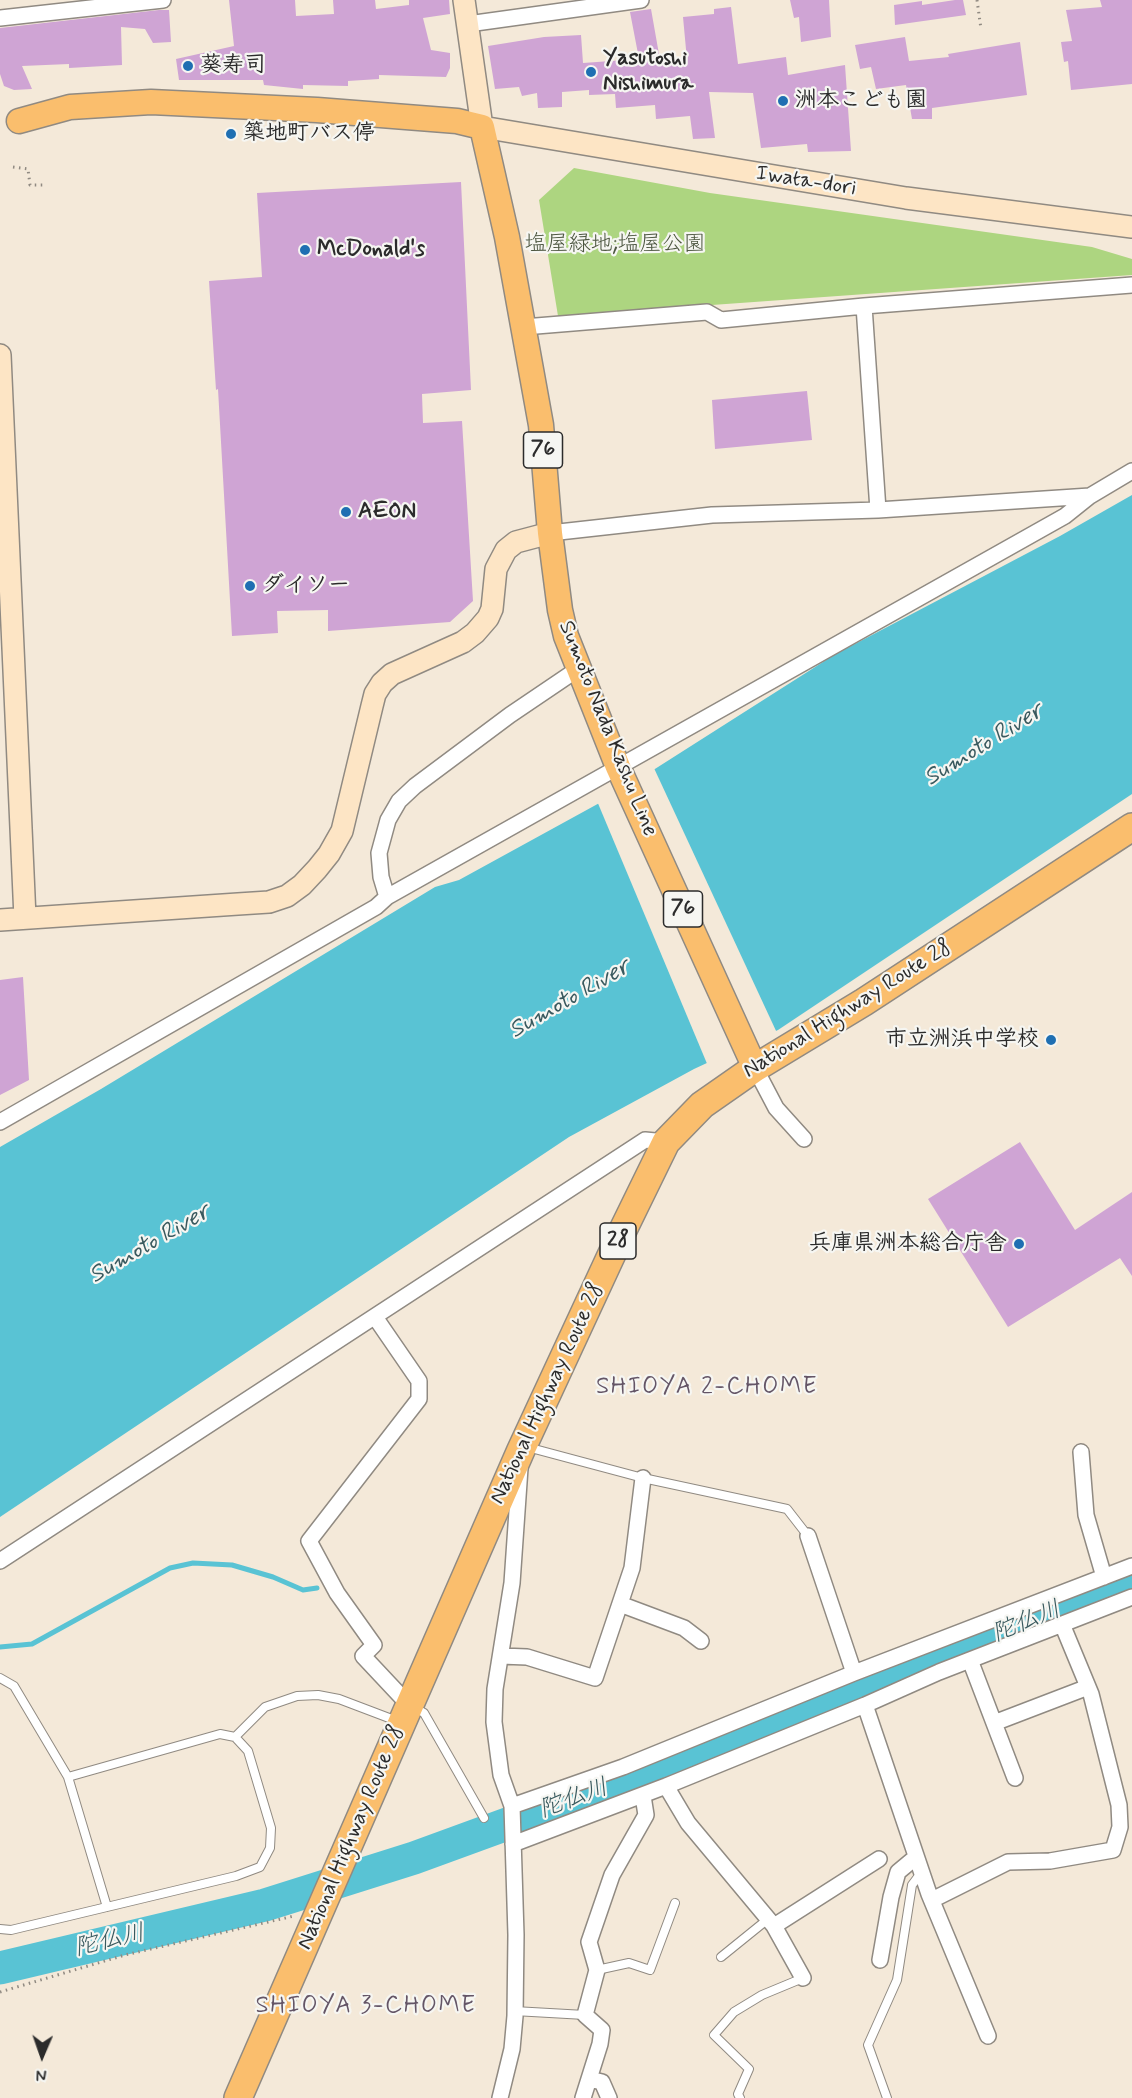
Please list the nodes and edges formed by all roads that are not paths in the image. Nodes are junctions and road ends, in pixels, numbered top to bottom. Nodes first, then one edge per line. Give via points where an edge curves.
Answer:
1 (163, 0) edge
2 (464, 0) edge
3 (640, 0) edge
4 (121, 2) edge
5 (0, 18) edge
6 (468, 24) junction
7 (10, 122) edge
8 (482, 127) junction
9 (1132, 227) edge
10 (1132, 285) edge
11 (864, 306) junction
12 (524, 327) junction
13 (0, 355) edge
14 (1132, 471) edge
15 (1090, 496) junction
16 (878, 510) junction
17 (550, 533) junction
18 (578, 669) junction
19 (618, 767) junction
20 (1132, 827) edge
21 (387, 897) junction
22 (25, 918) junction
23 (0, 920) edge
24 (752, 1060) junction
25 (0, 1122) edge
26 (804, 1139) dead end
27 (666, 1142) junction
28 (375, 1317) junction
29 (522, 1448) junction
30 (1082, 1452) dead end
31 (643, 1478) junction
32 (808, 1536) joint
33 (0, 1561) edge
34 (1132, 1566) edge
35 (1104, 1577) junction
36 (1132, 1596) edge
37 (620, 1604) junction
38 (1062, 1624) junction
39 (701, 1641) dead end
40 (929, 1646) junction
41 (501, 1656) junction
42 (970, 1660) junction
43 (939, 1672) junction
44 (854, 1673) junction
45 (0, 1678) edge
46 (1088, 1687) junction
47 (865, 1705) junction
48 (405, 1714) junction
49 (994, 1723) junction
50 (235, 1737) junction
51 (68, 1777) junction
52 (1015, 1778) dead end
53 (666, 1786) junction
54 (643, 1796) junction
55 (512, 1806) junction
56 (484, 1818) dead end
57 (513, 1844) junction
58 (915, 1857) junction
59 (879, 1859) dead end
60 (921, 1873) junction
61 (932, 1900) junction
62 (675, 1903) dead end
63 (107, 1907) junction
64 (771, 1923) junction
65 (0, 1929) edge
66 (721, 1957) dead end
67 (880, 1960) dead end
68 (597, 1970) junction
69 (803, 1978) joint
70 (514, 2011) junction
71 (585, 2015) junction
72 (988, 2036) dead end
73 (589, 2079) junction
74 (238, 2098) edge
75 (500, 2098) edge
76 (583, 2098) edge
77 (609, 2098) edge
78 (740, 2098) edge
79 (887, 2098) edge

1 - 4 street
2 - 6 street
3 - 6 street
4 - 5 street
6 - 8 street
7 - 8 main road via 59,124 162,116 314,121 408,117
8 - 9 street, Iwata-dori via 906,198
8 - 12 main road, Sumoto Nada Kashu Line / 76
10 - 11 street
11 - 12 street via 721,320 707,312
11 - 16 street
12 - 17 main road, Sumoto Nada Kashu Line / 76 via 541,425
13 - 22 street
14 - 15 street
15 - 16 street
15 - 19 street via 1065,516
16 - 17 street via 712,515
17 - 18 main road, Sumoto Nada Kashu Line / 76 via 560,610
17 - 22 street via 516,542 506,550 496,569 492,609 475,633 392,674 382,683 375,694 342,831 329,854 302,885 269,902
18 - 19 main road, Sumoto Nada Kashu Line / 76
18 - 21 street via 510,715 399,801 388,820 379,853
19 - 21 street
19 - 24 main road, Sumoto Nada Kashu Line / 76
20 - 24 highway, National Highway Route 28 / 28 via 864,1002
21 - 25 street via 376,907
22 - 23 street
24 - 26 street via 776,1108
24 - 27 highway, National Highway Route 28 / 28
27 - 28 street via 645,1140
27 - 29 highway, National Highway Route 28 / 28
28 - 33 street
28 - 48 street via 419,1381 419,1399 309,1541 337,1593 374,1645 363,1656
29 - 31 lane
29 - 41 street via 512,1582
29 - 48 highway, National Highway Route 28 / 28
30 - 35 street via 1086,1515
31 - 32 lane via 787,1509
31 - 37 street via 632,1568
32 - 44 street
34 - 35 street
35 - 40 street
36 - 38 street
37 - 39 street via 684,1628
37 - 41 street via 595,1678 527,1658
38 - 42 street
38 - 46 street
40 - 43 street
40 - 44 street
41 - 55 street via 494,1722 501,1775
42 - 43 street
42 - 49 street
43 - 47 street
44 - 55 street via 623,1767
45 - 51 lane via 14,1686
46 - 49 street
46 - 61 street via 1119,1804 1120,1827 1113,1850 1050,1862 1008,1862
47 - 53 street
47 - 58 street
48 - 50 lane via 318,1695 297,1696 266,1707
48 - 56 lane via 424,1713
48 - 74 highway, National Highway Route 28 / 28
49 - 52 street
50 - 51 lane via 220,1734
50 - 63 lane via 248,1751 271,1828 270,1848 260,1867
51 - 63 lane
53 - 54 street
53 - 64 street via 688,1823
54 - 57 street
54 - 68 street via 645,1815 612,1875 589,1942
55 - 57 street
57 - 70 street
58 - 60 street
58 - 67 street via 898,1872
59 - 64 street
60 - 61 street
60 - 79 lane via 912,1885 897,1980 868,2045
61 - 72 street
62 - 68 lane via 650,1970 629,1963
63 - 65 lane via 11,1930
64 - 66 lane
64 - 69 street
68 - 71 street
69 - 78 lane via 762,1995 735,2012 714,2035 749,2069 738,2094
70 - 71 lane
70 - 75 street via 512,2049
71 - 73 street via 602,2030
73 - 76 street
73 - 77 street via 602,2082

